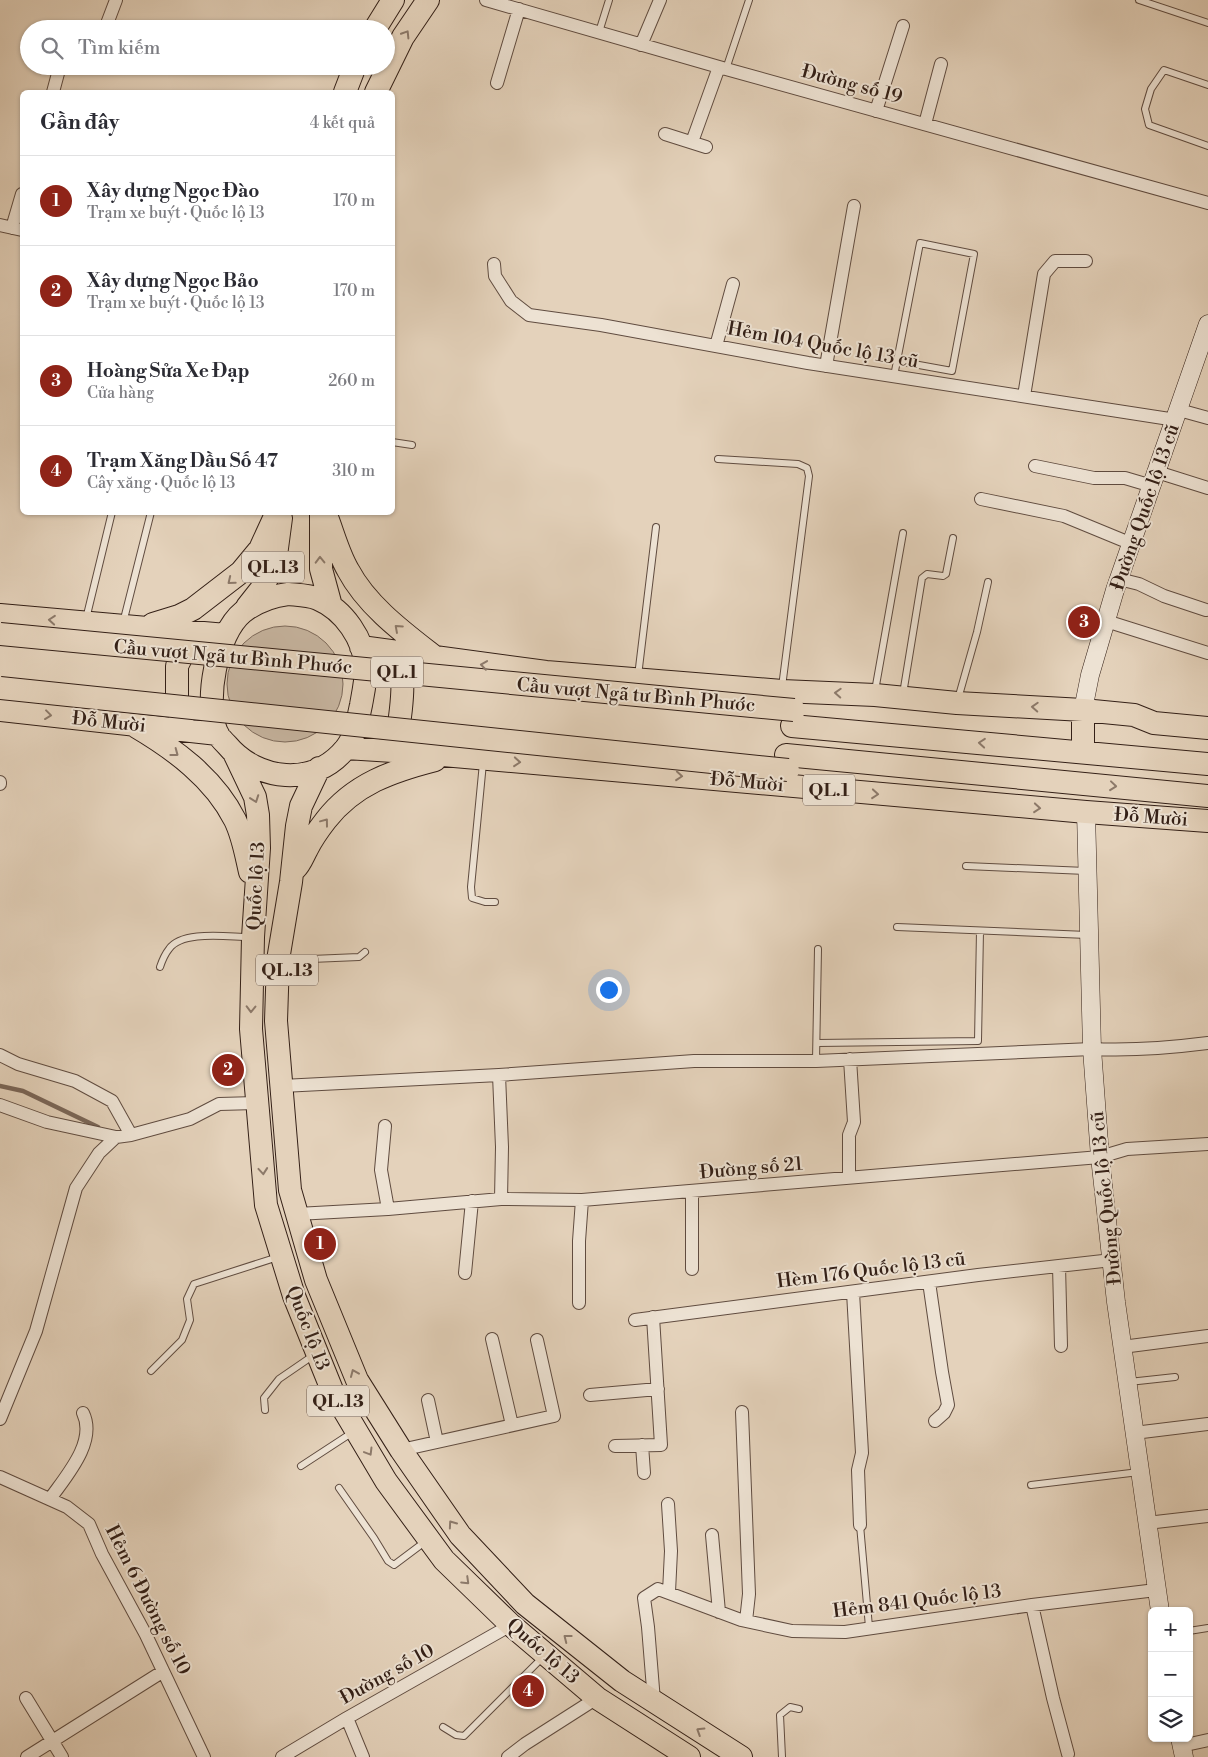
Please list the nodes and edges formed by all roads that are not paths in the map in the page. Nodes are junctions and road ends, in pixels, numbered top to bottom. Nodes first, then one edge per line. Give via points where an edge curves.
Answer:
1 (116, 0) edge
2 (393, 0) edge
3 (428, 0) edge
4 (486, 0) edge
5 (609, 0) edge
6 (660, 0) edge
7 (749, 0) edge
8 (1139, 0) edge
9 (519, 9) junction
10 (108, 20) edge
11 (381, 20) edge
12 (1208, 23) edge
13 (903, 26) dead end
14 (599, 32) junction
15 (641, 45) junction
16 (395, 53) edge
17 (941, 64) dead end
18 (723, 68) junction
19 (58, 75) edge
20 (352, 75) edge
21 (384, 75) edge
22 (497, 83) dead end
23 (1208, 85) edge
24 (54, 90) edge
25 (346, 90) edge
26 (377, 90) edge
27 (876, 110) junction
28 (925, 124) junction
29 (665, 134) dead end
30 (692, 142) junction
31 (1208, 146) edge
32 (706, 147) dead end
33 (20, 201) edge
34 (1208, 203) edge
35 (854, 206) dead end
36 (12, 227) edge
37 (1086, 261) dead end
38 (494, 264) dead end
39 (733, 284) dead end
40 (1208, 324) edge
41 (716, 346) junction
42 (897, 361) junction
43 (826, 366) junction
44 (894, 376) junction
45 (1024, 396) junction
46 (1177, 415) junction
47 (1208, 418) edge
48 (395, 442) edge
49 (412, 445) dead end
50 (718, 459) dead end
51 (1036, 466) dead end
52 (1154, 479) junction
53 (1208, 488) edge
54 (981, 500) dead end
55 (111, 515) edge
56 (150, 515) edge
57 (276, 515) edge
58 (282, 515) edge
59 (321, 515) edge
60 (326, 515) edge
61 (656, 527) dead end
62 (903, 533) dead end
63 (952, 538) dead end
64 (1132, 544) junction
65 (1119, 579) junction
66 (988, 582) dead end
67 (331, 606) junction
68 (1206, 610) dead end
69 (242, 613) junction
70 (0, 615) edge
71 (1106, 621) junction
72 (86, 623) junction
73 (129, 627) junction
74 (194, 632) junction
75 (0, 634) edge
76 (226, 635) junction
77 (0, 646) edge
78 (361, 647) junction
79 (390, 652) junction
80 (1208, 653) edge
81 (436, 659) junction
82 (0, 677) edge
83 (638, 680) junction
84 (0, 688) edge
85 (782, 690) junction
86 (875, 695) junction
87 (902, 698) junction
88 (957, 703) junction
89 (0, 710) edge
90 (1084, 710) junction
91 (1134, 715) junction
92 (1208, 716) edge
93 (793, 718) junction
94 (135, 726) junction
95 (1208, 728) edge
96 (188, 730) junction
97 (218, 734) junction
98 (1083, 744) junction
99 (346, 748) junction
100 (392, 751) junction
101 (235, 755) junction
102 (451, 757) junction
103 (483, 759) junction
104 (787, 763) junction
105 (1208, 764) edge
106 (319, 768) junction
107 (1208, 796) edge
108 (1087, 797) junction
109 (1208, 821) edge
110 (295, 862) junction
111 (966, 866) dead end
112 (1087, 871) junction
113 (495, 902) dead end
114 (254, 908) junction
115 (897, 927) dead end
116 (980, 931) junction
117 (1089, 935) junction
118 (253, 937) junction
119 (818, 949) dead end
120 (365, 952) dead end
121 (287, 960) junction
122 (160, 966) dead end
123 (817, 1043) junction
124 (1208, 1043) edge
125 (1092, 1049) junction
126 (0, 1055) edge
127 (850, 1060) junction
128 (816, 1061) junction
129 (499, 1075) junction
130 (281, 1081) junction
131 (257, 1103) junction
132 (0, 1105) edge
133 (385, 1126) dead end
134 (131, 1135) junction
135 (116, 1137) junction
136 (1208, 1144) edge
137 (1100, 1157) junction
138 (849, 1178) junction
139 (692, 1192) junction
140 (501, 1199) junction
141 (582, 1200) junction
142 (472, 1201) junction
143 (388, 1209) junction
144 (297, 1214) junction
145 (281, 1255) junction
146 (1112, 1260) junction
147 (1059, 1266) junction
148 (692, 1269) dead end
149 (465, 1273) dead end
150 (929, 1282) junction
151 (854, 1292) junction
152 (579, 1303) dead end
153 (653, 1317) junction
154 (635, 1320) dead end
155 (1208, 1336) edge
156 (492, 1339) dead end
157 (537, 1340) dead end
158 (1061, 1346) dead end
159 (1122, 1348) junction
160 (317, 1353) junction
161 (151, 1371) dead end
162 (1176, 1377) dead end
163 (1127, 1382) junction
164 (658, 1389) junction
165 (590, 1395) dead end
166 (428, 1400) dead end
167 (264, 1410) dead end
168 (742, 1412) dead end
169 (83, 1413) dead end
170 (0, 1419) edge
171 (935, 1421) dead end
172 (1208, 1424) edge
173 (512, 1425) junction
174 (356, 1430) junction
175 (1134, 1433) junction
176 (437, 1442) junction
177 (642, 1445) junction
178 (615, 1446) dead end
179 (402, 1450) junction
180 (301, 1466) dead end
181 (1140, 1472) junction
182 (644, 1473) dead end
183 (0, 1477) edge
184 (1031, 1485) dead end
185 (339, 1488) dead end
186 (50, 1499) junction
187 (668, 1504) dead end
188 (1208, 1516) edge
189 (1147, 1523) junction
190 (860, 1525) joint
191 (712, 1534) dead end
192 (429, 1538) junction
193 (1156, 1590) junction
194 (669, 1592) junction
195 (1032, 1605) junction
196 (1159, 1607) edge
197 (719, 1612) junction
198 (746, 1621) junction
199 (511, 1625) junction
200 (868, 1627) junction
201 (1208, 1628) edge
202 (1193, 1630) edge
203 (546, 1655) junction
204 (162, 1672) junction
205 (26, 1698) dead end
206 (597, 1698) junction
207 (654, 1701) junction
208 (799, 1709) dead end
209 (347, 1718) junction
210 (443, 1727) dead end
211 (1208, 1740) edge
212 (52, 1741) junction
213 (1182, 1747) edge
214 (1068, 1754) dead end
215 (27, 1757) edge
216 (62, 1757) edge
217 (204, 1757) edge
218 (282, 1757) edge
219 (363, 1757) edge
220 (508, 1757) edge
221 (689, 1757) edge
222 (741, 1757) edge
223 (782, 1757) edge

1 - 10 street
2 - 11 highway
16 -> 3 highway
4 - 9 street, Đường số 19
5 - 14 lane
6 - 15 street
7 - 18 lane
8 - 12 lane
9 - 14 street, Đường số 19
9 - 22 street
13 - 27 street
14 - 15 street, Đường số 19
15 - 18 street, Đường số 19
17 - 28 street
18 - 27 street, Đường số 19
18 - 30 street
19 - 24 street
20 - 25 highway
26 -> 21 highway
23 - 31 lane via 1164,70 1151,89 1146,109 1149,125
27 - 28 street, Đường số 19
28 - 34 street, Đường số 19
29 - 30 street
30 - 32 street
33 - 36 street
35 - 43 street
37 - 45 street via 1055,261 1044,274
38 - 41 street, Hẻm 104 Quốc lộ 13 cũ via 494,276 510,301 529,315 601,324
39 - 41 street
40 - 46 street, Đường Quốc lộ 13 cũ
41 - 43 street, Hẻm 104 Quốc lộ 13 cũ
42 - 42 lane via 920,244 974,254 952,370
42 - 44 lane
43 - 44 street, Hẻm 104 Quốc lộ 13 cũ
44 - 45 street, Hẻm 104 Quốc lộ 13 cũ
45 - 46 street, Hẻm 104 Quốc lộ 13 cũ
46 - 47 street, Hẻm 104 Quốc lộ 13 cũ
46 - 52 street, Đường Quốc lộ 13 cũ
48 - 49 lane
50 - 85 lane via 798,464 806,468 809,476
51 - 52 street via 1094,478
52 - 53 street
52 - 64 street, Đường Quốc lộ 13 cũ
54 - 64 street via 1064,516
55 - 72 lane
56 - 73 lane
57 -> 73 highway via 260,549 228,583 179,616
58 - 69 highway, QL.13 via 276,564
67 -> 59 highway, QL.13 via 321,569
81 -> 60 highway via 391,621 355,582 342,559
61 - 83 lane
62 - 86 lane
63 - 87 lane via 946,574 927,574 922,578
64 - 65 street, Đường Quốc lộ 13 cũ
65 - 68 street
65 - 71 street, Đường Quốc lộ 13 cũ
66 - 88 lane
67 - 69 highway, QL.13 via 318,599 288,594 258,603
67 - 78 highway, QL.13 via 349,624
69 - 76 highway, QL.13
72 -> 70 highway
71 - 80 street
71 - 90 street, Đường Quốc lộ 13 cũ via 1090,675
72 - 73 highway
73 - 74 highway
74 - 76 highway
74 - 96 highway via 179,661 177,674 178,709
75 - 93 highway, Cầu vượt Ngã tư Bình Phước / QL.1, bridge
76 - 97 highway, QL.13 via 215,668 212,695
77 - 93 highway, Cầu vượt Ngã tư Bình Phước / QL.1
78 - 79 highway, QL.1
78 - 99 highway, QL.13 via 366,668 363,694 353,736
79 - 81 highway, QL.1
79 - 100 highway via 401,672 402,687 398,732
83 -> 81 highway, QL.1
82 - 104 highway, QL.1
83 - 85 highway, QL.1
84 - 104 highway, QL.1, bridge
86 -> 85 highway, QL.1
86 - 87 highway, QL.1
87 - 88 highway, QL.1
90 -> 88 highway, QL.1
89 -> 94 highway, Đỗ Mười
90 - 91 highway, QL.1
90 - 98 highway, Đường Quốc lộ 13 cũ
91 - 92 highway, QL.1 via 1153,711
91 - 95 highway, QL.1 via 1154,724
98 -> 93 highway, QL.1
94 - 96 highway, Đỗ Mười
94 -> 114 highway via 194,767 227,806 243,843
96 - 97 highway, Đỗ Mười
97 - 101 highway, QL.13
98 - 105 highway, QL.1
99 - 100 highway, Đỗ Mười / QL.1
99 - 106 highway, QL.13
100 - 102 highway, Đỗ Mười / QL.1
101 - 106 highway, QL.13 via 254,768 273,774 291,776
101 -> 114 highway, Quốc lộ 13 / QL.13 via 257,806 259,848
102 - 103 highway, Đỗ Mười / QL.1
110 -> 102 highway via 326,820 359,788 390,773
103 -> 108 highway, Đỗ Mười / QL.1
103 - 113 lane via 471,887 472,898
104 - 108 highway, Đỗ Mười / QL.1
106 - 110 highway, Quốc lộ 13 / QL.13 via 301,806
108 -> 107 highway, Đỗ Mười / QL.1
108 - 109 highway, Đỗ Mười / QL.1
108 - 112 street, Đường Quốc lộ 13 cũ
110 - 121 highway, Quốc lộ 13 / QL.13
110 - 130 highway, Quốc lộ 13 / QL.13 via 278,960 276,1021
111 - 112 lane
112 - 117 street, Đường Quốc lộ 13 cũ
114 - 118 highway, Quốc lộ 13 / QL.13
115 - 116 lane
116 - 117 lane
116 - 123 lane via 978,1041
117 - 125 street, Đường Quốc lộ 13 cũ
118 - 122 lane via 199,936 182,939 169,947
118 -> 131 highway, Quốc lộ 13 / QL.13 via 251,1030
119 - 123 lane
120 - 121 lane via 359,958
121 - 130 highway, Quốc lộ 13 / QL.13 via 286,1053
123 - 128 lane
124 - 125 street via 1162,1049
125 - 127 street
125 - 137 street, Đường Quốc lộ 13 cũ
126 - 134 street via 18,1064 75,1081 112,1101
127 - 128 street
127 - 138 street via 854,1122 849,1135
128 - 129 street via 694,1061
129 - 130 street
129 - 140 street
130 - 144 highway, Quốc lộ 13 / QL.13 via 290,1190
131 - 134 street via 219,1104 190,1119
131 -> 145 highway, Quốc lộ 13 / QL.13 via 266,1205
132 - 135 street via 47,1122
133 - 143 street via 382,1170
134 - 135 street
135 - 170 street via 99,1152 76,1188 36,1331
136 - 137 street, Đường số 21 via 1127,1149
137 - 138 street, Đường số 21
137 - 146 street, Đường Quốc lộ 13 cũ
138 - 139 street, Đường số 21
139 - 141 street, Đường số 21
139 - 148 street
140 - 141 street, Đường số 21
140 - 142 street, Đường số 21
141 - 152 street
142 - 143 street, Đường số 21
142 - 149 street
143 - 144 street, Đường số 21
179 -> 144 highway, Quốc lộ 13 / QL.13 via 357,1380 316,1280
145 - 160 highway, Quốc lộ 13 / QL.13
145 - 161 lane via 194,1284 187,1299 190,1320 182,1340
146 - 147 street, Hèm 176 Quốc lộ 13 cũ
146 - 159 street, Đường Quốc lộ 13 cũ
147 - 150 street, Hèm 176 Quốc lộ 13 cũ
147 - 158 street
150 - 151 street, Hèm 176 Quốc lộ 13 cũ
150 - 171 street via 948,1405 944,1414
151 - 153 street, Hèm 176 Quốc lộ 13 cũ
151 - 190 street via 862,1452 858,1470
153 - 154 street, Hèm 176 Quốc lộ 13 cũ
153 - 164 street
155 - 159 street
156 - 173 street
157 - 173 street via 554,1416
159 - 163 street, Đường Quốc lộ 13 cũ
160 - 167 lane via 279,1379 264,1398
160 - 174 highway, Quốc lộ 13 / QL.13 via 332,1390
162 - 163 lane
163 - 175 street, Đường Quốc lộ 13 cũ
164 - 165 street
164 - 177 street via 661,1445
166 - 176 street
168 - 198 street via 749,1594
169 - 186 street via 85,1440
172 - 175 street
173 - 176 street
174 - 180 lane
174 -> 192 highway, Quốc lộ 13 / QL.13 via 386,1481
175 - 181 street, Đường Quốc lộ 13 cũ
176 - 179 street
177 - 178 street
177 - 182 street
207 -> 179 highway, Quốc lộ 13 / QL.13 via 622,1681 525,1604 460,1535
181 - 184 lane
181 - 189 street, Đường Quốc lộ 13 cũ
183 - 186 street, Hẻm 6 Đường số 10
185 - 192 lane via 388,1561 394,1565
186 - 204 street, Hẻm 6 Đường số 10 via 67,1506 89,1524
187 - 194 street
188 - 189 street
189 - 193 street, Đường Quốc lộ 13 cũ
190 - 200 lane
191 - 197 street
192 -> 199 highway, Quốc lộ 13 / QL.13 via 444,1560
193 - 195 street, Hẻm 841 Quốc lộ 13
193 - 196 street, Đường Quốc lộ 13 cũ
194 - 197 street, Hẻm 841 Quốc lộ 13
194 - 207 street via 658,1589 644,1598
195 - 200 street, Hẻm 841 Quốc lộ 13
195 - 214 street
197 - 198 street, Hẻm 841 Quốc lộ 13
198 - 200 street, Hẻm 841 Quốc lộ 13 via 792,1631 845,1632
199 - 203 highway, Quốc lộ 13 / QL.13
199 - 209 street, Đường số 10
201 - 202 lane
203 - 206 highway, Quốc lộ 13 / QL.13
203 - 210 lane via 464,1736
204 - 212 street
204 - 217 street, Hẻm 6 Đường số 10
205 - 212 street
206 - 220 street
206 - 221 highway, Quốc lộ 13 / QL.13
222 -> 207 highway, Quốc lộ 13 / QL.13
208 - 223 lane via 790,1708 780,1715
209 - 218 street, Đường số 10
209 - 219 street
211 - 213 street
212 - 215 street
212 - 216 street

